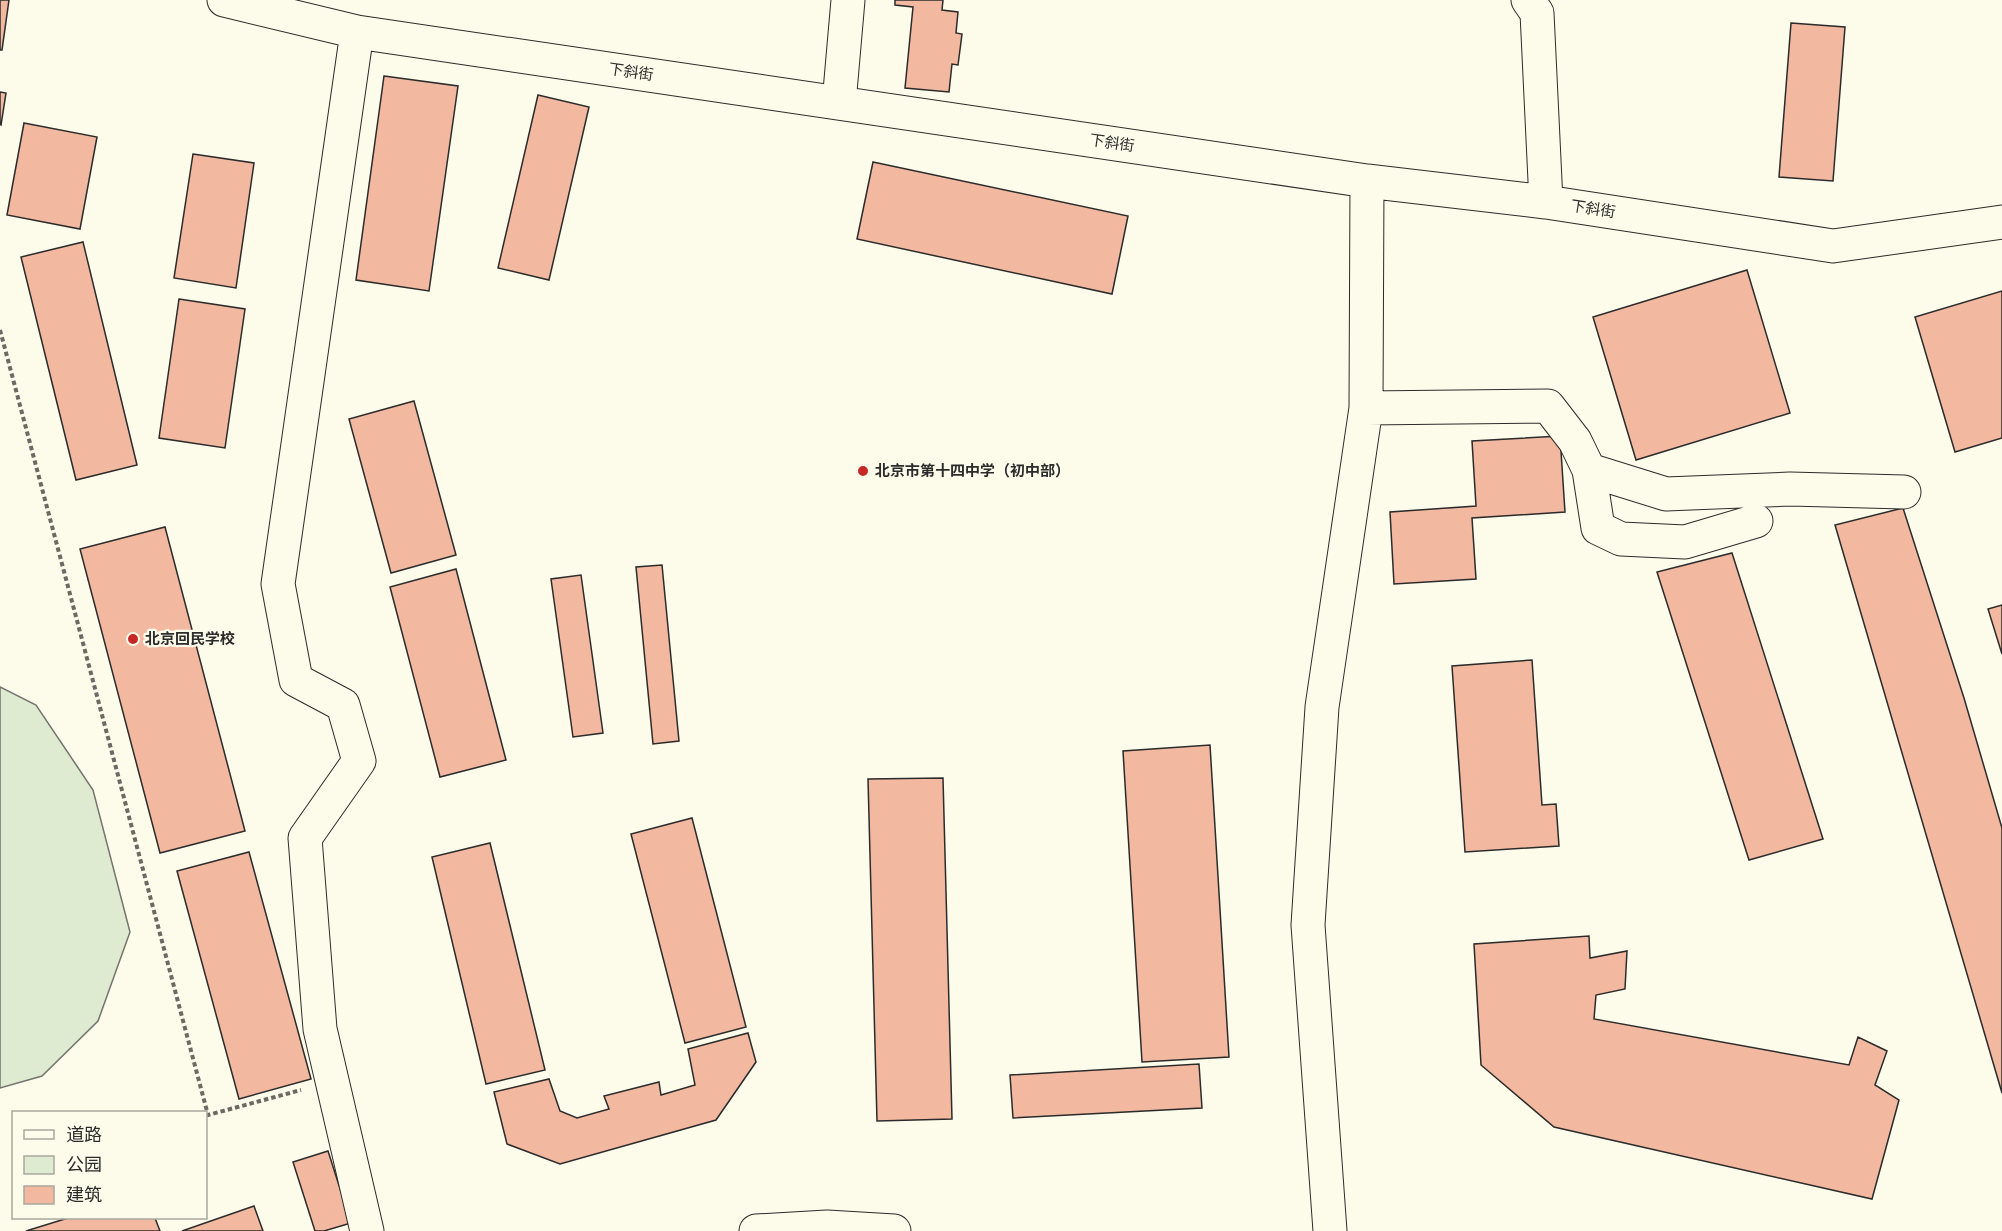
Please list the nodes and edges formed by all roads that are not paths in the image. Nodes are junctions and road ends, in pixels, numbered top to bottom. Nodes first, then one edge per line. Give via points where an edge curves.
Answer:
1 (224, 0) edge
2 (848, 0) edge
3 (1528, 0) edge
4 (357, 32) junction
5 (839, 103) junction
6 (1367, 181) junction
7 (1546, 202) junction
8 (2002, 222) edge
9 (1366, 408) junction
10 (1589, 470) junction
11 (1904, 492) dead end
12 (1756, 521) dead end
13 (367, 1231) edge
14 (756, 1231) edge
15 (894, 1231) edge
16 (1330, 1231) edge

1 - 4 street, 下斜街
2 - 5 street
3 - 7 street via 1537,13
4 - 5 street, 下斜街
4 - 13 street via 278,584 296,680 343,705 359,761 305,838 320,1029
5 - 6 street, 下斜街
6 - 7 street, 下斜街
6 - 9 street
7 - 8 street, 下斜街 via 1833,246
9 - 10 street via 1548,406 1575,441
9 - 16 street via 1322,707 1308,925
10 - 11 street via 1666,494 1790,489
10 - 12 street via 1598,528 1621,539 1685,542
14 - 15 street via 827,1227

